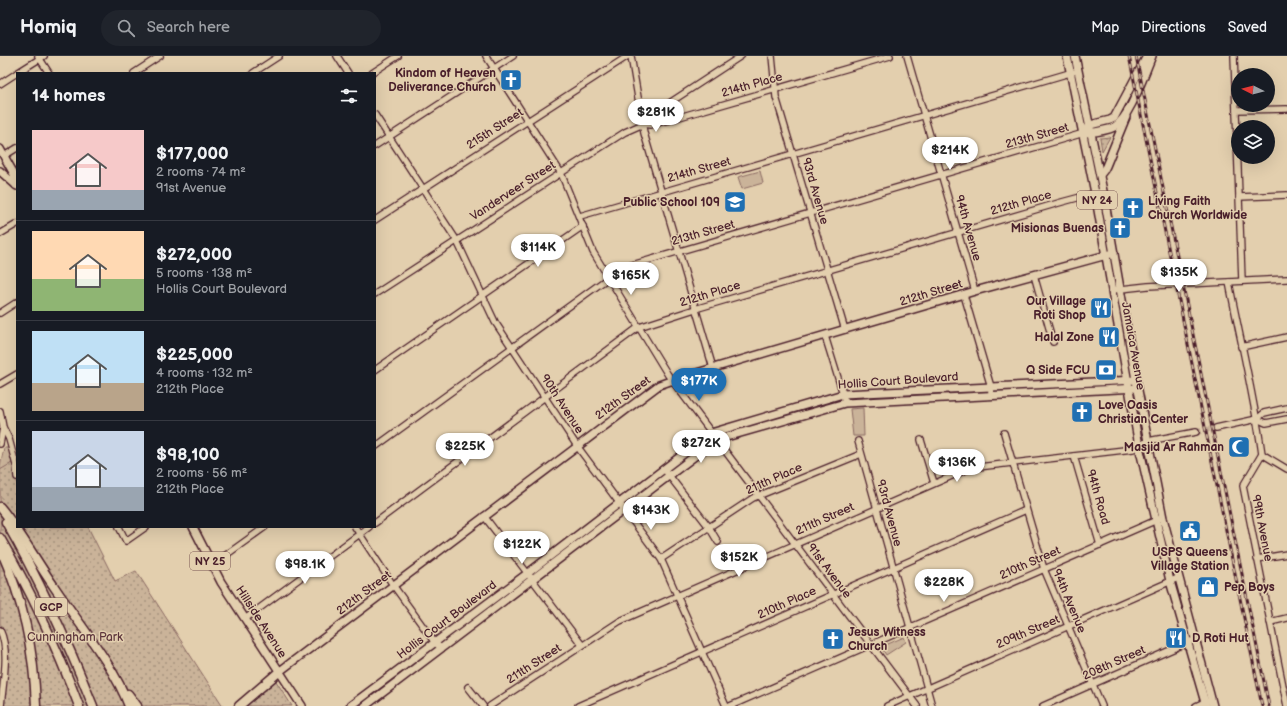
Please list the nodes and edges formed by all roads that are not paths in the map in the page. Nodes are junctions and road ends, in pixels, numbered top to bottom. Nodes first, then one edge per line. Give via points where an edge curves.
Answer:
1 (160, 56) edge
2 (279, 56) edge
3 (337, 56) edge
4 (398, 56) edge
5 (486, 56) edge
6 (512, 56) edge
7 (628, 56) edge
8 (631, 56) edge
9 (741, 56) edge
10 (772, 56) edge
11 (890, 56) edge
12 (907, 56) edge
13 (1067, 56) edge
14 (1075, 56) edge
15 (1147, 56) edge
16 (1152, 56) edge
17 (1234, 56) edge
18 (41, 57) edge
19 (494, 68) junction
20 (1234, 68) edge
21 (18, 72) edge
22 (49, 72) edge
23 (136, 72) edge
24 (255, 72) edge
25 (347, 72) edge
26 (374, 72) edge
27 (1074, 72) junction
28 (16, 74) edge
29 (0, 84) edge
30 (776, 89) junction
31 (663, 107) junction
32 (1275, 109) edge
33 (1287, 109) edge
34 (1129, 110) junction
35 (1236, 112) edge
36 (376, 116) edge
37 (924, 116) junction
38 (669, 120) junction
39 (528, 121) junction
40 (643, 124) junction
41 (1088, 130) junction
42 (389, 136) junction
43 (376, 145) edge
44 (0, 149) edge
45 (16, 149) edge
46 (793, 154) junction
47 (4, 156) junction
48 (0, 171) edge
49 (562, 173) junction
50 (942, 175) junction
51 (1100, 175) junction
52 (16, 185) edge
53 (423, 189) junction
54 (1103, 191) junction
55 (662, 192) junction
56 (1095, 193) junction
57 (1287, 195) edge
58 (1239, 197) junction
59 (810, 213) junction
60 (580, 216) junction
61 (376, 219) edge
62 (16, 225) edge
63 (583, 226) junction
64 (958, 232) junction
65 (0, 234) edge
66 (457, 241) junction
67 (679, 251) junction
68 (1110, 254) junction
69 (827, 271) junction
70 (1034, 275) junction
71 (608, 276) junction
72 (1287, 279) edge
73 (1242, 281) junction
74 (1229, 282) junction
75 (1120, 289) junction
76 (1112, 290) junction
77 (975, 291) junction
78 (376, 293) edge
79 (964, 295) junction
80 (483, 296) junction
81 (16, 303) edge
82 (695, 309) junction
83 (0, 313) edge
84 (639, 327) junction
85 (845, 330) junction
86 (825, 336) junction
87 (1287, 337) edge
88 (1053, 342) dead end
89 (1241, 347) junction
90 (512, 348) junction
91 (713, 368) junction
92 (376, 369) edge
93 (16, 375) edge
94 (672, 380) junction
95 (1128, 380) junction
96 (1136, 380) junction
97 (1063, 383) junction
98 (0, 384) edge
99 (1026, 385) junction
100 (991, 387) junction
101 (939, 388) junction
102 (1129, 388) junction
103 (1138, 388) junction
104 (890, 391) junction
105 (1064, 392) junction
106 (843, 394) junction
107 (1027, 394) junction
108 (991, 395) junction
109 (544, 397) junction
110 (940, 399) junction
111 (891, 401) junction
112 (845, 403) junction
113 (798, 407) junction
114 (1287, 408) edge
115 (0, 411) edge
116 (801, 416) junction
117 (1257, 419) junction
118 (1287, 419) edge
119 (753, 420) junction
120 (1, 427) edge
121 (756, 428) junction
122 (1216, 428) tunnel mouth
123 (1196, 432) tunnel mouth
124 (711, 433) junction
125 (1004, 433) dead end
126 (716, 440) junction
127 (922, 440) dead end
128 (858, 441) dead end
129 (1148, 442) junction
130 (0, 444) edge
131 (576, 446) junction
132 (1139, 446) junction
133 (376, 447) edge
134 (861, 454) junction
135 (1262, 454) junction
136 (1074, 456) junction
137 (1013, 463) junction
138 (16, 465) edge
139 (664, 469) junction
140 (1287, 469) edge
141 (669, 476) junction
142 (934, 483) junction
143 (758, 496) junction
144 (619, 502) junction
145 (0, 507) edge
146 (625, 509) junction
147 (876, 509) junction
148 (1026, 510) junction
149 (0, 512) edge
150 (484, 516) junction
151 (1159, 519) junction
152 (376, 522) edge
153 (709, 527) junction
154 (120, 528) edge
155 (145, 528) edge
156 (194, 528) edge
157 (264, 528) edge
158 (357, 528) edge
159 (368, 528) edge
160 (589, 530) junction
161 (360, 534) junction
162 (0, 538) edge
163 (718, 542) dead end
164 (795, 544) junction
165 (1100, 545) junction
166 (0, 548) edge
167 (1287, 554) edge
168 (661, 559) junction
169 (1257, 559) junction
170 (212, 565) junction
171 (892, 568) junction
172 (1044, 570) junction
173 (530, 576) junction
174 (1178, 578) junction
175 (1170, 581) junction
176 (393, 585) junction
177 (833, 594) junction
178 (678, 596) junction
179 (1287, 618) edge
180 (245, 619) junction
181 (1270, 622) junction
182 (1068, 627) junction
183 (910, 628) junction
184 (0, 630) edge
185 (1191, 641) junction
186 (871, 644) junction
187 (438, 645) junction
188 (582, 645) junction
189 (3, 651) edge
190 (702, 652) junction
191 (109, 666) junction
192 (403, 666) junction
193 (280, 671) junction
194 (409, 672) junction
195 (1093, 684) junction
196 (1285, 684) edge
197 (378, 685) junction
198 (468, 687) dead end
199 (927, 688) junction
200 (384, 691) junction
201 (910, 696) junction
202 (248, 697) junction
203 (1209, 703) edge
204 (1, 706) edge
205 (36, 706) edge
206 (79, 706) edge
207 (93, 706) edge
208 (129, 706) edge
209 (137, 706) edge
210 (231, 706) edge
211 (239, 706) edge
212 (302, 706) edge
213 (350, 706) edge
214 (365, 706) edge
215 (483, 706) edge
216 (490, 706) edge
217 (578, 706) edge
218 (726, 706) edge
219 (730, 706) edge
220 (887, 706) edge
221 (917, 706) edge
222 (932, 706) edge
223 (1043, 706) edge
224 (1102, 706) edge
225 (1196, 706) edge
226 (1287, 706) edge

1 - 23 street
2 - 24 street
3 - 25 street
4 - 26 street
5 - 19 street
6 - 19 street
7 - 39 street, 215th Street
8 - 40 street
9 - 31 street, Vanderveer Street
10 - 30 street, 93rd Avenue
11 - 30 street, 214th Place
12 - 37 street, 94th Avenue
13 - 27 main road, Jamaica Avenue
14 - 27 main road, Jamaica Avenue
15 - 41 main road via 1114,119
16 - 34 main road, NY 24
17 - 20 street
18 - 21 street
18 - 22 street
19 - 39 street
19 - 42 street
27 - 37 street, 214th Street
27 - 41 main road, Jamaica Avenue
28 - 29 street
30 - 38 street, 214th Place
30 - 46 street, 93rd Avenue via 776,97
31 - 38 street
31 - 40 street, Vanderveer Street via 651,114
32 - 33 street
34 - 41 main road via 1114,126
34 - 51 main road, NY 24
35 - 58 street
36 - 42 street, 90th Avenue
37 - 46 street, 214th Street
37 - 50 street, 94th Avenue
38 - 40 street, 214th Place via 650,125
39 - 49 street
39 - 53 street, 215th Street
40 - 49 street, Vanderveer Street via 625,132
40 - 55 street
41 - 50 street, 213th Street
41 - 51 main road, Jamaica Avenue
41 - 56 main road, Jamaica Avenue / NY 24 via 1086,145
42 - 43 street
42 - 53 street, 90th Avenue
44 - 47 main road
45 - 47 street
46 - 55 street, 214th Street
46 - 59 street, 93rd Avenue
47 - 52 main road via 14,174
48 - 52 main road
49 - 60 street
49 - 66 street, Vanderveer Street
50 - 59 street, 213th Street
50 - 64 street, 94th Avenue
51 - 54 main road, Jamaica Avenue
53 - 61 street, 215th Street
53 - 66 street, 90th Avenue
54 - 56 street, 212th Place
54 - 68 main road, Jamaica Avenue / NY 24
55 - 60 street, 214th Street
55 - 67 street
56 - 64 street, 212th Place
56 - 68 main road, Jamaica Avenue / NY 24
57 - 58 street
58 - 73 street
59 - 67 street, 213th Street
59 - 69 street, 93rd Avenue
60 - 63 street
62 - 65 street
63 - 71 street, 91st Avenue via 593,252
63 - 80 street
64 - 69 street, 212th Place
64 - 77 street, 94th Avenue
66 - 78 street, Vanderveer Street
66 - 80 street, 90th Avenue
67 - 71 street, 213th Street via 615,270
67 - 82 street
68 - 70 main road, 212th Street
68 - 75 main road, Jamaica Avenue / NY 24
68 - 76 main road, Jamaica Avenue
69 - 82 street, 212th Place
69 - 85 street, 93rd Avenue
70 - 77 main road, 212th Street
70 - 88 street
71 - 84 street, 91st Avenue
71 - 90 street, 213th Street
72 - 73 street
73 - 74 street
74 - 75 street
74 - 89 street
75 - 76 street
75 - 96 main road, Jamaica Avenue / NY 24
76 - 95 main road, Jamaica Avenue
77 - 79 main road, 212th Street
79 - 85 main road, 212th Street
79 - 100 street
80 - 90 street, 90th Avenue via 495,322
80 - 92 street
81 - 83 street
82 - 84 street, 212th Place
82 - 91 street
84 - 94 street, 91st Avenue
84 - 109 street, 212th Place
85 - 86 main road, 212th Street
86 - 91 main road, 212th Street
86 - 106 street
87 - 89 street
89 - 117 street
90 - 109 street, 90th Avenue
90 - 133 street, 213th Street
91 - 94 main road, 212th Street
93 - 98 street
94 - 124 street, 91st Avenue
94 - 131 main road, 212th Street via 660,385
95 - 96 main road, Hollis Court Boulevard
95 - 97 main road, Hollis Court Boulevard
95 - 102 main road, Jamaica Avenue
96 - 103 main road, Jamaica Avenue / NY 24
97 - 99 main road, Hollis Court Boulevard
97 - 105 main road
99 - 100 main road, Hollis Court Boulevard
99 - 107 main road
100 - 101 main road, Hollis Court Boulevard
100 - 108 street
101 - 104 main road, Hollis Court Boulevard
101 - 110 main road
102 - 103 main road, Hollis Court Boulevard
102 - 105 main road, Hollis Court Boulevard
102 - 132 main road, Jamaica Avenue
103 - 129 main road, Jamaica Avenue
104 - 106 main road, Hollis Court Boulevard
104 - 111 main road
105 - 107 main road, Hollis Court Boulevard
106 - 112 street
106 - 113 main road, Hollis Court Boulevard
107 - 108 main road, Hollis Court Boulevard
108 - 110 main road, Hollis Court Boulevard
109 - 131 street, 90th Avenue
109 - 152 street, 212th Place
110 - 111 main road, Hollis Court Boulevard
111 - 112 main road, Hollis Court Boulevard
112 - 116 main road, Hollis Court Boulevard
113 - 116 main road
113 - 119 main road, Hollis Court Boulevard
114 - 117 street via 1264,413
115 - 120 street
116 - 121 main road, Hollis Court Boulevard
117 - 118 street via 1266,423
117 - 122 street
117 - 135 street
119 - 121 main road
119 - 124 main road, Hollis Court Boulevard
120 - 130 street
120 - 138 street via 9,439
121 - 126 main road, Hollis Court Boulevard
123 - 129 street, 211th Street
124 - 126 street, 91st Avenue
124 - 139 main road, Hollis Court Boulevard
125 - 137 street, 94th Avenue
126 - 141 main road, Hollis Court Boulevard
126 - 143 street, 91st Avenue
127 - 142 street
128 - 134 street, 93rd Avenue
129 - 132 street, 211th Street
129 - 151 main road, Jamaica Avenue
131 - 144 street, 90th Avenue
131 - 150 main road, 212th Street
132 - 136 street, 211th Street via 1133,449
132 - 151 main road, Jamaica Avenue
134 - 143 street, 211th Place
134 - 147 street, 93rd Avenue
135 - 140 street
135 - 169 street, 99th Avenue via 1243,486
136 - 137 street, 211th Street
136 - 165 street, 94th Road
137 - 142 street, 211th Street via 970,468
137 - 148 street, 94th Avenue
139 - 141 street
139 - 144 main road, Hollis Court Boulevard
141 - 146 main road, Hollis Court Boulevard
141 - 153 street
142 - 147 street, 211th Street
143 - 153 street, 211th Place
143 - 164 street, 91st Avenue
144 - 146 street, 90th Avenue
144 - 160 main road, Hollis Court Boulevard
145 - 191 highway
146 - 160 main road, Hollis Court Boulevard
146 - 168 street, 90th Avenue
147 - 164 street, 211th Street
147 - 171 street, 93rd Avenue
148 - 171 street, 210th Place
148 - 172 street, 94th Avenue
149 - 207 highway, GCP via 49,603
150 - 173 street
150 - 176 main road, 212th Street
151 - 165 street, 210th Street
151 - 174 main road, Jamaica Avenue
151 - 175 main road, Jamaica Avenue
153 - 163 street
153 - 168 street, 211th Place
154 - 155 street via 126,541
156 - 170 main road, Hillside Avenue / NY 25
157 - 170 street
158 - 161 street
159 - 161 street
160 - 173 main road, Hollis Court Boulevard
161 - 176 street
161 - 180 street
162 - 206 highway, GCP via 46,626
164 - 177 street, 91st Avenue
164 - 178 street, 211th Street
165 - 172 street, 210th Street
166 - 205 highway via 15,585 26,625 33,658
167 - 169 street
168 - 178 street, 90th Avenue
169 - 181 street, 99th Avenue
170 - 180 main road, Hillside Avenue / NY 25
171 - 177 street, 210th Place
171 - 183 street, 93rd Avenue
172 - 182 street, 94th Avenue
172 - 183 street, 210th Street
173 - 187 main road, Hollis Court Boulevard
173 - 188 street
174 - 175 street, 209th Street
174 - 185 main road, Jamaica Avenue
175 - 182 street, 209th Street
175 - 185 main road, Jamaica Avenue
176 - 187 street
176 - 193 main road, 212th Street
177 - 186 street, 91st Avenue
177 - 190 street, 210th Place
178 - 188 street, 211th Street via 620,621
178 - 190 street, 90th Avenue
179 - 181 street
180 - 193 main road, Hillside Avenue / NY 25
181 - 196 street, 99th Avenue
182 - 195 street, 94th Avenue
182 - 199 street, 209th Street
183 - 186 street, 210th Street
183 - 199 street, 93rd Avenue
184 - 189 street via 4,638
185 - 195 street, 208th Street
185 - 203 main road, Jamaica Avenue
186 - 201 street, 91st Avenue
186 - 219 street, 210th Street
187 - 192 main road, Hollis Court Boulevard
187 - 194 main road, Hollis Court Boulevard
188 - 216 street, 211th Street
189 - 204 street
190 - 217 street, 210th Place
190 - 218 street, 90th Avenue
191 - 208 highway
191 - 209 highway
192 - 194 main road
192 - 197 main road, Hollis Court Boulevard
193 - 202 highway
193 - 212 main road, Hillside Avenue / NY 25
194 - 200 main road, Hollis Court Boulevard
195 - 223 street, 208th Street
195 - 224 street, 94th Avenue
196 - 226 street, 99th Avenue
197 - 200 main road
197 - 213 main road, Hollis Court Boulevard
198 - 215 street
199 - 201 street, 209th Street
199 - 222 street, 93rd Avenue
200 - 214 main road, Hollis Court Boulevard
201 - 220 street, 209th Street
201 - 221 street, 91st Avenue
202 - 210 highway
202 - 211 highway
203 - 225 street

